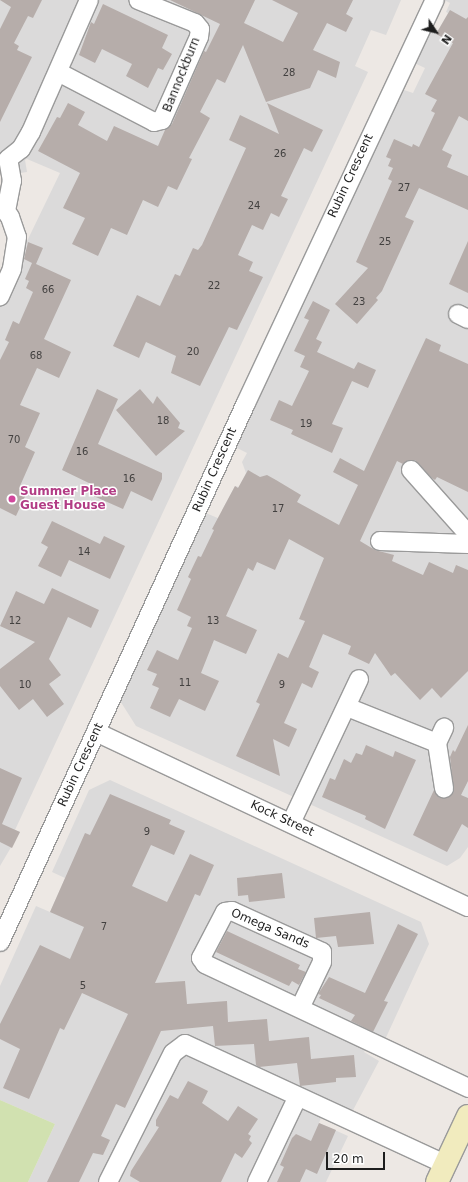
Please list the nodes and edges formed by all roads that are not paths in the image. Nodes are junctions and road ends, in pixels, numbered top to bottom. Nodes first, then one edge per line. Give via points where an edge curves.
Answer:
1 (89, 0) edge
2 (138, 0) edge
3 (435, 0) edge
4 (58, 72) junction
5 (3, 207) edge
6 (0, 296) edge
7 (411, 470) dead end
8 (468, 534) edge
9 (380, 541) dead end
10 (468, 544) edge
11 (359, 679) dead end
12 (347, 707) junction
13 (96, 732) junction
14 (444, 788) dead end
15 (291, 824) junction
16 (468, 907) edge
17 (0, 942) edge
18 (300, 1008) junction
19 (468, 1088) edge
20 (297, 1098) junction
21 (468, 1116) edge
22 (441, 1173) edge
23 (108, 1182) edge
24 (257, 1182) edge

1 - 4 street
2 - 4 street, Bannockburn via 195,23 200,28 199,37 162,120 154,122
3 - 13 street, Rubin Crescent via 246,403
4 - 5 street via 28,136 18,152 8,159 12,182
5 - 6 street via 14,226 17,251
7 - 8 street
9 - 10 street
11 - 12 street
12 - 14 street via 440,736
12 - 15 street
13 - 15 street, Kock Street
13 - 17 street, Rubin Crescent
15 - 16 street, Kock Street
18 - 18 street, Omega Sands via 202,961 225,912 232,911 322,952 322,962
18 - 19 street, Omega Sands
20 - 22 street
20 - 23 street via 190,1045 181,1045 173,1053
20 - 24 street
21 - 22 main road

